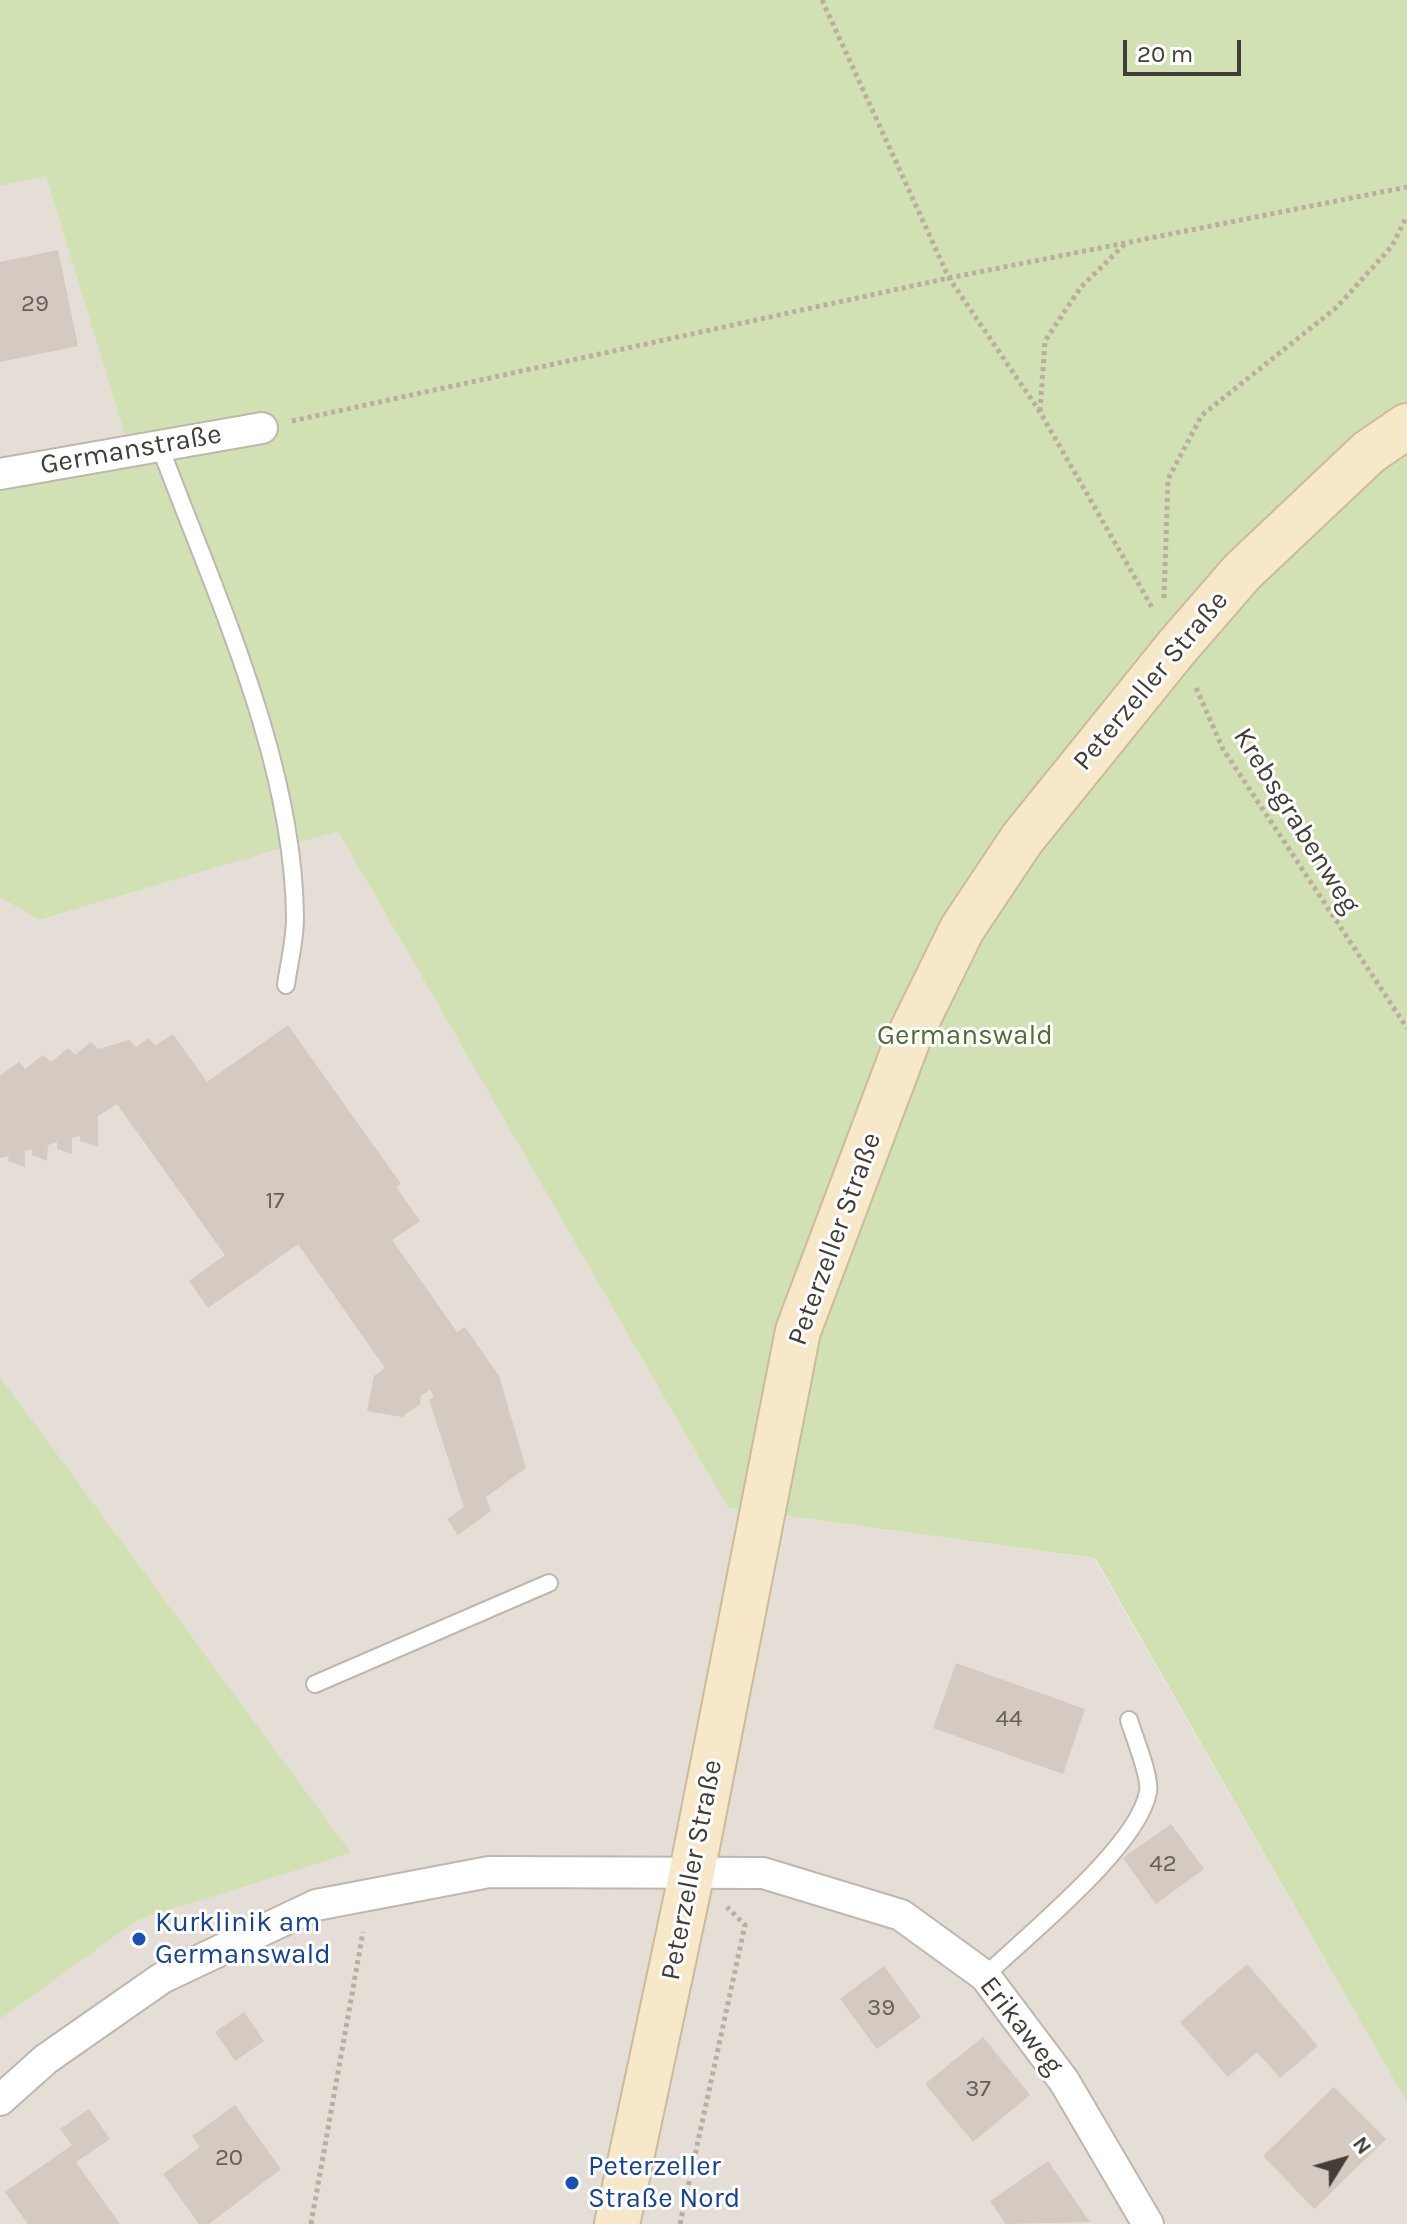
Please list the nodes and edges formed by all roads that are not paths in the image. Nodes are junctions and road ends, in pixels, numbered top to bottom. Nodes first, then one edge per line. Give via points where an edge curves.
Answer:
1 (1407, 426) edge
2 (262, 428) road end
3 (159, 444) junction
4 (0, 474) edge
5 (286, 985) dead end
6 (549, 1583) dead end
7 (315, 1684) dead end
8 (1129, 1720) dead end
9 (692, 1872) junction
10 (985, 1976) junction
11 (0, 2100) edge
12 (617, 2224) edge
13 (1148, 2224) edge

1 - 9 main road, Peterzeller Straße via 1369,452 1171,637 962,929 908,1039 798,1331
2 - 3 street, Germanstraße
3 - 4 street, Germanstraße
3 - 5 lane via 256,707 287,818 295,920
6 - 7 lane
8 - 10 lane via 1149,1789 1138,1819 1104,1863
9 - 10 street, Erikaweg via 763,1873 901,1915
9 - 11 street, Erikaweg via 489,1872 316,1905 162,1978 46,2059
9 - 12 main road, Peterzeller Straße
10 - 13 street, Erikaweg via 1064,2081

